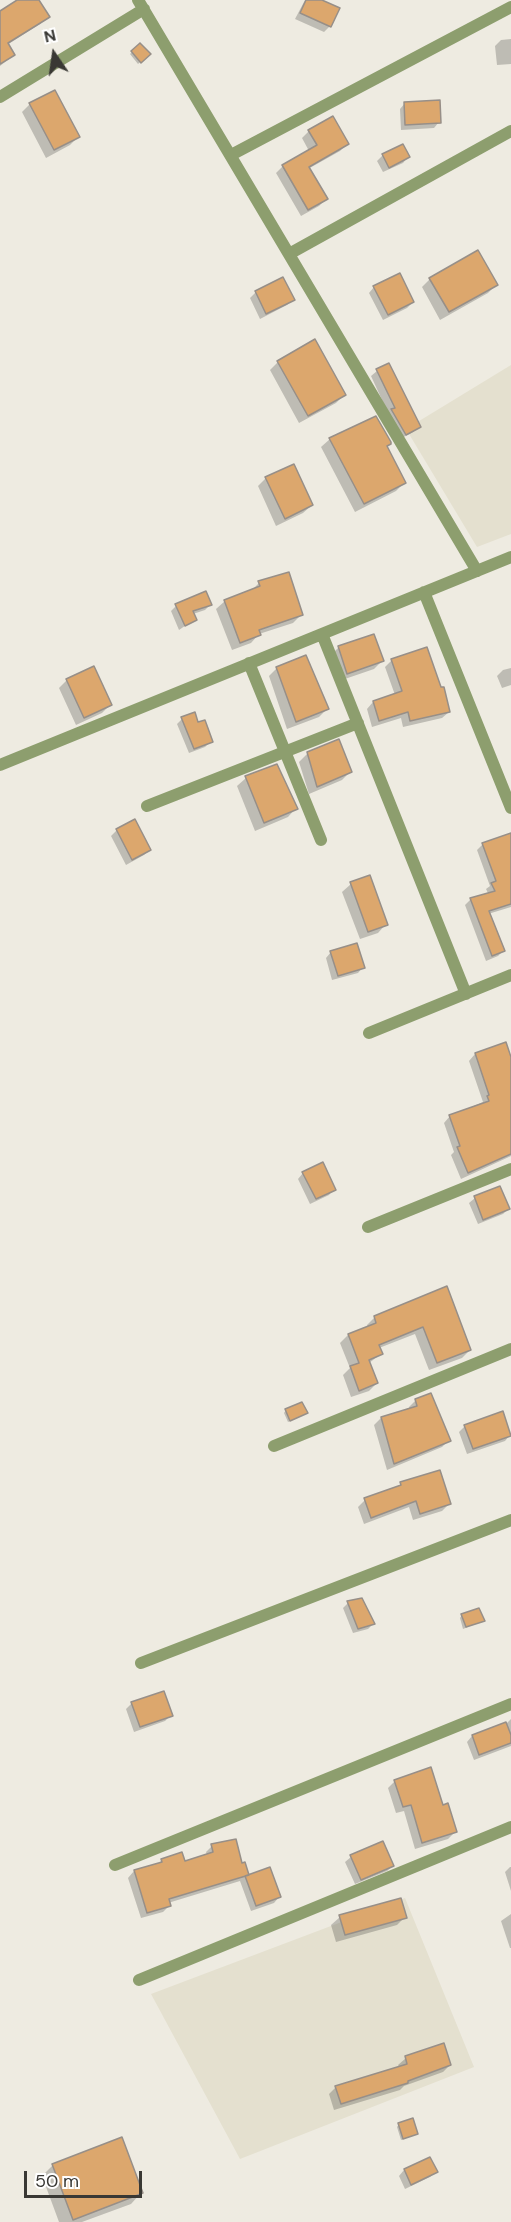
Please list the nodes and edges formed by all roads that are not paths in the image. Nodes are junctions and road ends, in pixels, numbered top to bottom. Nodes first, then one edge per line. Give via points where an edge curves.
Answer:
1 (141, 5) edge
2 (511, 7) edge
3 (0, 97) edge
4 (511, 131) edge
5 (231, 155) junction
6 (289, 254) junction
7 (511, 557) edge
8 (477, 571) junction
9 (424, 592) junction
10 (322, 634) junction
11 (249, 663) junction
12 (358, 723) junction
13 (285, 752) junction
14 (0, 765) edge
15 (147, 806) dead end
16 (511, 808) edge
17 (321, 840) dead end
18 (511, 975) edge
19 (466, 994) junction
20 (369, 1033) dead end
21 (511, 1169) edge
22 (368, 1227) dead end
23 (511, 1349) edge
24 (274, 1446) dead end
25 (511, 1520) edge
26 (141, 1663) dead end
27 (511, 1704) edge
28 (511, 1827) edge
29 (115, 1865) dead end
30 (139, 1980) dead end

1 - 3 street
1 - 5 street
2 - 5 street
4 - 6 street
5 - 6 street
6 - 8 street
7 - 8 street
8 - 9 street
9 - 10 street
9 - 16 street
10 - 11 street
10 - 12 street
11 - 13 street
11 - 14 street
12 - 13 street
12 - 19 street
13 - 15 street
13 - 17 street
18 - 19 street
19 - 20 street
21 - 22 street
23 - 24 street
25 - 26 street
27 - 29 street
28 - 30 street

